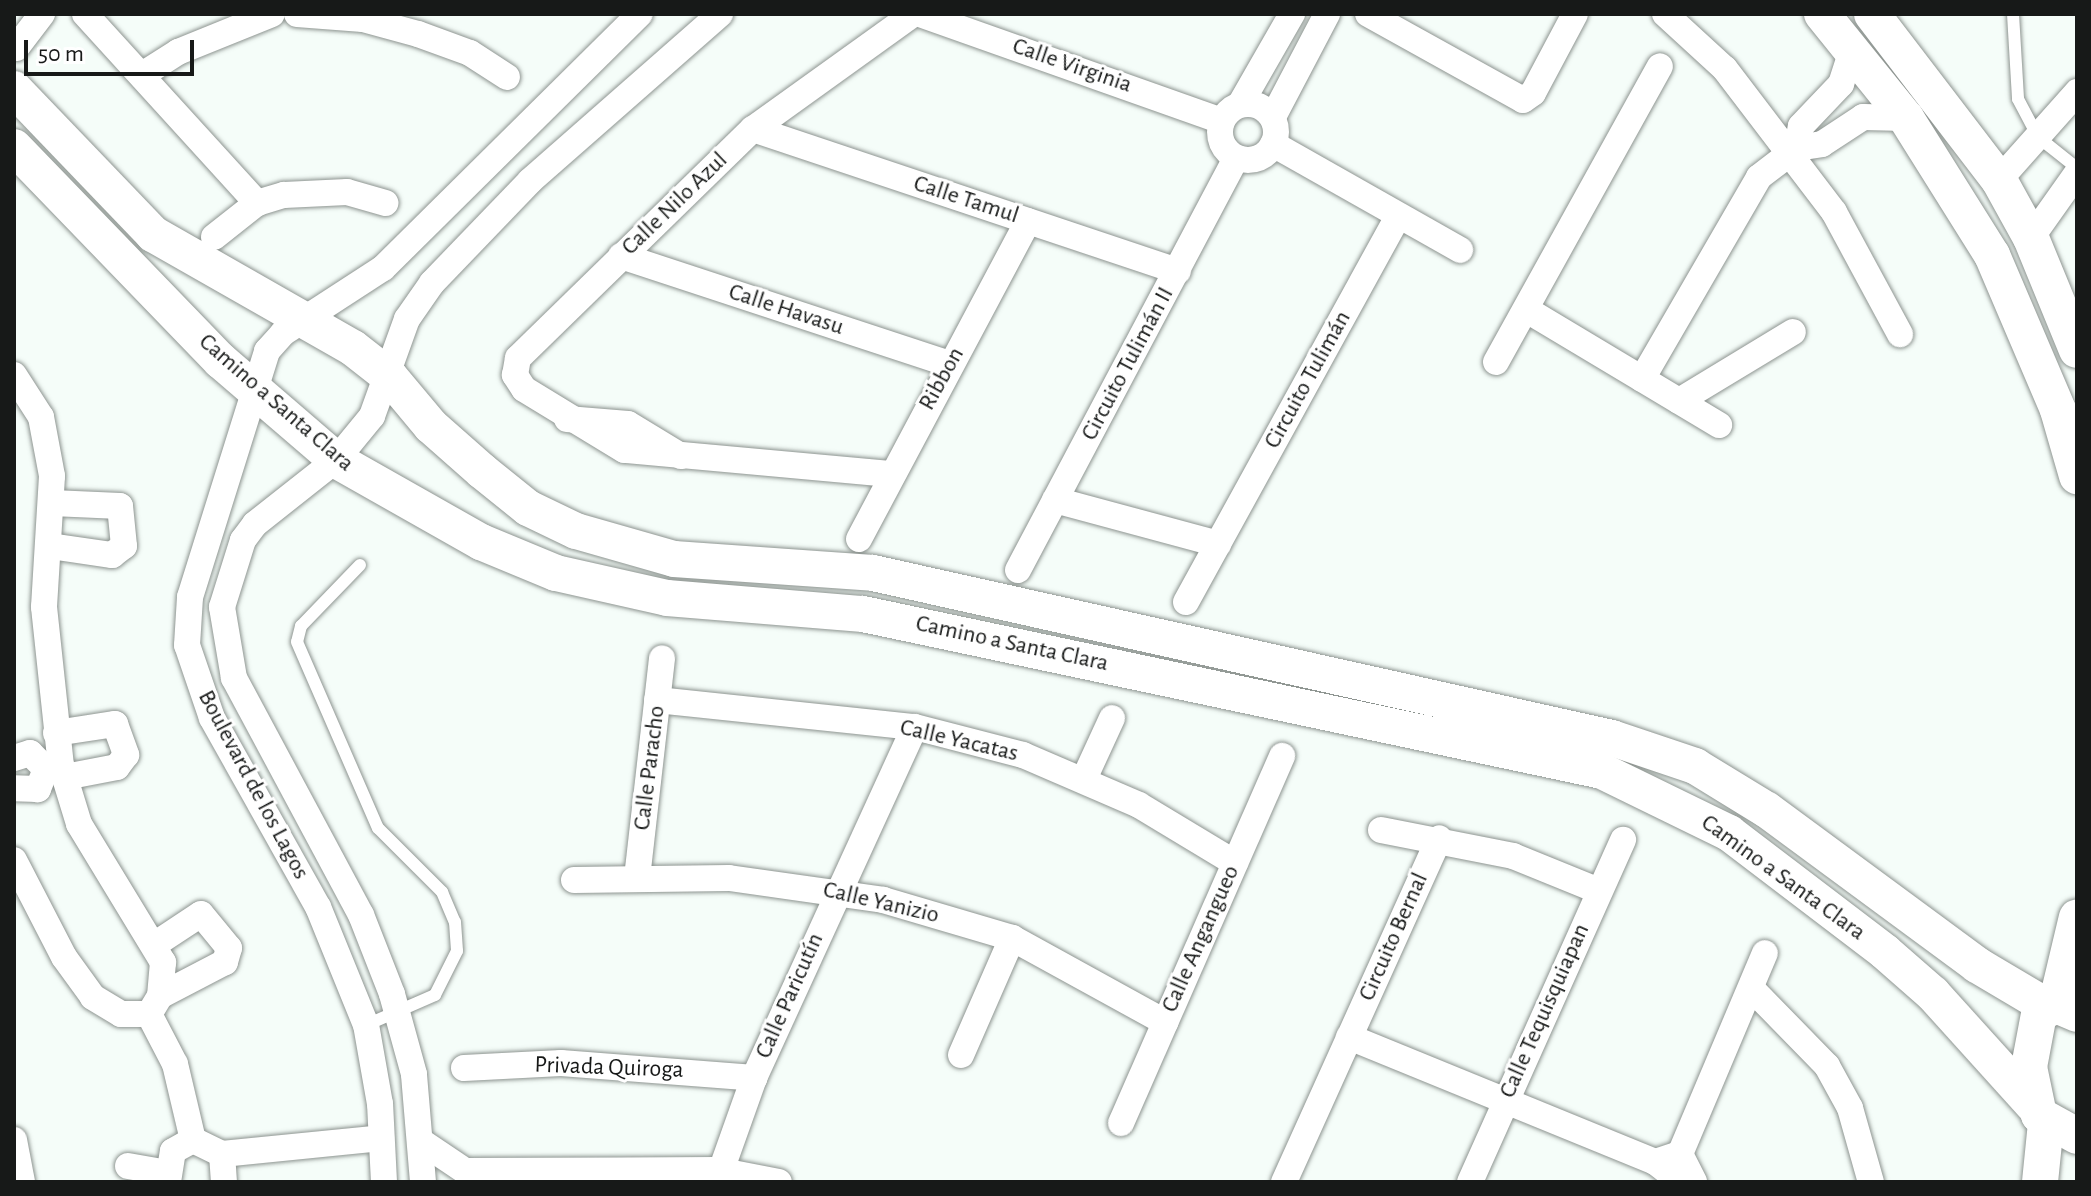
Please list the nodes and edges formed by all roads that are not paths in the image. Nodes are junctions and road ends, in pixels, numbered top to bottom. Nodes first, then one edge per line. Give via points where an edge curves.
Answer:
1 (42, 14) edge
2 (85, 14) edge
3 (272, 14) edge
4 (297, 14) edge
5 (640, 14) edge
6 (720, 14) edge
7 (913, 14) edge
8 (920, 14) edge
9 (1292, 14) edge
10 (1327, 14) edge
11 (1368, 14) edge
12 (1575, 14) edge
13 (1665, 14) edge
14 (1822, 14) edge
15 (1872, 14) edge
16 (2013, 14) edge
17 (362, 17) edge
18 (16, 48) dead end
19 (1852, 50) junction
20 (1660, 66) dead end
21 (142, 75) junction
22 (507, 77) dead end
23 (1841, 84) junction
24 (14, 89) edge
25 (2076, 93) edge
26 (1232, 112) junction
27 (1273, 117) junction
28 (1863, 117) junction
29 (1906, 118) junction
30 (753, 129) junction
31 (2038, 137) junction
32 (1273, 144) junction
33 (14, 147) edge
34 (1794, 150) junction
35 (1236, 158) junction
36 (2077, 171) edge
37 (1999, 180) junction
38 (257, 203) junction
39 (385, 203) dead end
40 (1398, 216) junction
41 (1028, 221) junction
42 (214, 237) dead end
43 (2031, 238) junction
44 (1460, 250) dead end
45 (621, 256) junction
46 (1178, 271) junction
47 (1527, 310) junction
48 (303, 320) junction
49 (1793, 332) dead end
50 (1900, 334) dead end
51 (2077, 350) edge
52 (1496, 362) dead end
53 (950, 364) junction
54 (14, 375) edge
55 (390, 377) junction
56 (1642, 379) junction
57 (252, 385) junction
58 (1679, 401) junction
59 (1719, 425) dead end
60 (336, 460) junction
61 (890, 474) junction
62 (2077, 476) edge
63 (1055, 500) junction
64 (52, 503) junction
65 (214, 518) junction
66 (859, 539) dead end
67 (243, 540) junction
68 (1218, 544) junction
69 (50, 546) junction
70 (360, 565) dead end
71 (1018, 570) dead end
72 (190, 597) junction
73 (1186, 602) dead end
74 (222, 607) junction
75 (662, 658) dead end
76 (230, 666) junction
77 (197, 679) junction
78 (657, 700) junction
79 (1112, 718) dead end
80 (915, 727) junction
81 (56, 733) junction
82 (268, 741) junction
83 (1282, 756) dead end
84 (14, 758) edge
85 (238, 762) junction
86 (57, 770) junction
87 (1084, 779) junction
88 (14, 788) edge
89 (1381, 830) dead end
90 (1439, 838) junction
91 (1623, 840) dead end
92 (14, 860) edge
93 (1235, 863) junction
94 (637, 878) junction
95 (574, 880) dead end
96 (838, 890) junction
97 (1599, 891) junction
98 (2077, 917) edge
99 (1012, 938) junction
100 (154, 945) junction
101 (1765, 953) dead end
102 (1751, 988) junction
103 (155, 1005) junction
104 (2060, 1009) edge
105 (399, 1014) junction
106 (1165, 1022) junction
107 (366, 1025) junction
108 (1349, 1037) junction
109 (961, 1055) dead end
110 (464, 1068) dead end
111 (754, 1078) junction
112 (1504, 1101) junction
113 (2053, 1122) edge
114 (1121, 1123) dead end
115 (381, 1138) junction
116 (14, 1140) edge
117 (193, 1140) junction
118 (422, 1142) junction
119 (222, 1154) junction
120 (1680, 1154) junction
121 (1655, 1162) junction
122 (128, 1166) dead end
123 (465, 1176) edge
124 (584, 1176) edge
125 (717, 1176) edge
126 (167, 1177) edge
127 (22, 1182) edge
128 (224, 1182) edge
129 (384, 1182) edge
130 (423, 1182) edge
131 (779, 1182) edge
132 (1284, 1182) edge
133 (1470, 1182) edge
134 (1681, 1182) edge
135 (1694, 1182) edge
136 (1871, 1182) edge
137 (2040, 1182) edge

1 - 18 street
2 - 21 street
3 - 21 street via 178,52
4 - 17 street
5 - 48 street, Boulevard de los Lagos via 383,268
6 - 55 street via 530,181 432,283 407,319
7 - 30 street, Calle Nilo Azul
8 - 26 street, Calle Virginia
9 - 26 street
10 - 27 street
11 - 12 street via 1523,100 1533,93
13 - 34 street via 1725,69
14 - 19 main road
15 - 37 main road
16 - 31 lane via 2018,99
17 - 22 street via 470,53
19 - 23 street
19 - 29 main road
20 - 47 street
21 - 38 street
23 - 28 street
23 - 34 street via 1801,126
24 - 48 main road, Camino a Santa Clara via 153,234
25 - 31 street
26 - 27 street via 1260,105
26 - 35 street via 1223,147
27 - 32 street
28 - 29 street
28 - 34 street via 1822,144
29 - 62 main road via 1992,255 2058,410
30 - 41 street, Calle Tamul
30 - 45 street, Calle Nilo Azul
31 - 36 lane
31 - 37 street
32 - 35 street via 1254,160
32 - 40 street
33 - 57 main road, Camino a Santa Clara
34 - 50 street
34 - 56 street via 1759,177
35 - 46 street, Circuito Tulimán II
36 - 43 street
37 - 43 main road
38 - 39 street via 312,192 347,192
38 - 42 street
40 - 44 street
40 - 68 street, Circuito Tulimán
41 - 46 street, Calle Tamul
41 - 53 street, Ribbon
43 - 51 main road
45 - 53 street, Calle Havasu
45 - 61 street, Calle Nilo Azul via 518,358 515,375 524,389 624,450
46 - 63 street, Circuito Tulimán II
47 - 52 street
47 - 56 street
48 - 55 main road, Camino a Santa Clara
48 - 57 street, Boulevard de los Lagos via 267,351
49 - 58 street
53 - 61 street, Ribbon
54 - 64 street via 41,417
55 - 60 street via 372,416
55 - 104 main road, Camino a Santa Clara via 431,426 482,471 528,508 576,531 674,559 873,573 1597,735 1695,766
56 - 58 street
57 - 60 main road, Camino a Santa Clara
57 - 65 street, Boulevard de los Lagos
58 - 59 street
60 - 67 street
60 - 113 main road, Camino a Santa Clara via 481,542 556,573 667,598 863,614 1602,771 1729,833 1885,952 1933,994
61 - 66 street, Ribbon
63 - 68 street
63 - 71 street, Circuito Tulimán II
64 - 69 street
64 - 69 street via 120,506 124,546 112,555
65 - 67 street
65 - 72 street, Boulevard de los Lagos
67 - 74 street, Boulevard de los Lagos
68 - 73 street, Circuito Tulimán
69 - 81 street via 44,607
70 - 105 lane via 301,626 297,642 378,828 442,892 455,922 453,967 435,995
72 - 74 street
72 - 77 street, Boulevard de los Lagos via 187,645
74 - 76 street, Boulevard de los Lagos
75 - 78 street, Calle Paracho
76 - 77 street
76 - 82 street, Boulevard de los Lagos
77 - 85 street, Boulevard de los Lagos
78 - 80 street, Calle Yacatas
78 - 94 street, Calle Paracho
79 - 87 street
80 - 87 street, Calle Yacatas via 1023,755
80 - 96 street, Calle Paricutín
81 - 86 street
81 - 86 street via 115,724 126,755 117,767
82 - 85 street
82 - 105 street, Boulevard de los Lagos via 361,915
83 - 93 street, Calle Angangueo
84 - 86 street via 30,753
85 - 107 street, Boulevard de los Lagos via 318,907
86 - 88 street via 38,789
86 - 100 street via 79,824
87 - 93 street, Calle Yacatas
89 - 90 street, Circuito Bernal
90 - 97 street, Circuito Bernal via 1513,856
90 - 108 street, Circuito Bernal
91 - 97 street, Calle Tequisquiapan
92 - 103 street via 64,957 93,997 121,1014
93 - 106 street, Calle Angangueo
94 - 95 street, Calle Yanizio
94 - 96 street, Calle Yanizio via 729,878
96 - 99 street, Calle Yanizio
96 - 111 street, Calle Paricutín
97 - 112 street, Calle Tequisquiapan
98 - 104 main road
99 - 106 street, Calle Yanizio
99 - 109 street
100 - 103 street via 163,962
100 - 103 street via 201,914 229,948 225,962
101 - 102 street
102 - 120 street
102 - 136 street via 1827,1066 1850,1108
103 - 117 street
104 - 113 main road via 2039,1014 2031,1042
105 - 107 lane
105 - 118 street, Boulevard de los Lagos
106 - 114 street, Calle Angangueo
107 - 115 street, Boulevard de los Lagos
108 - 112 street
108 - 132 street, Circuito Bernal
110 - 111 street, Privada Quiroga via 561,1063
111 - 125 street, Calle Paricutín
112 - 121 street
112 - 133 street, Calle Tequisquiapan
113 - 137 main road
115 - 119 street
115 - 129 street, Boulevard de los Lagos
116 - 127 street
117 - 119 street
117 - 126 street via 173,1151
118 - 123 street
118 - 130 street, Boulevard de los Lagos
119 - 128 street
120 - 121 street
120 - 135 street
121 - 134 street
122 - 126 street
123 - 124 street
124 - 125 street
125 - 131 street

